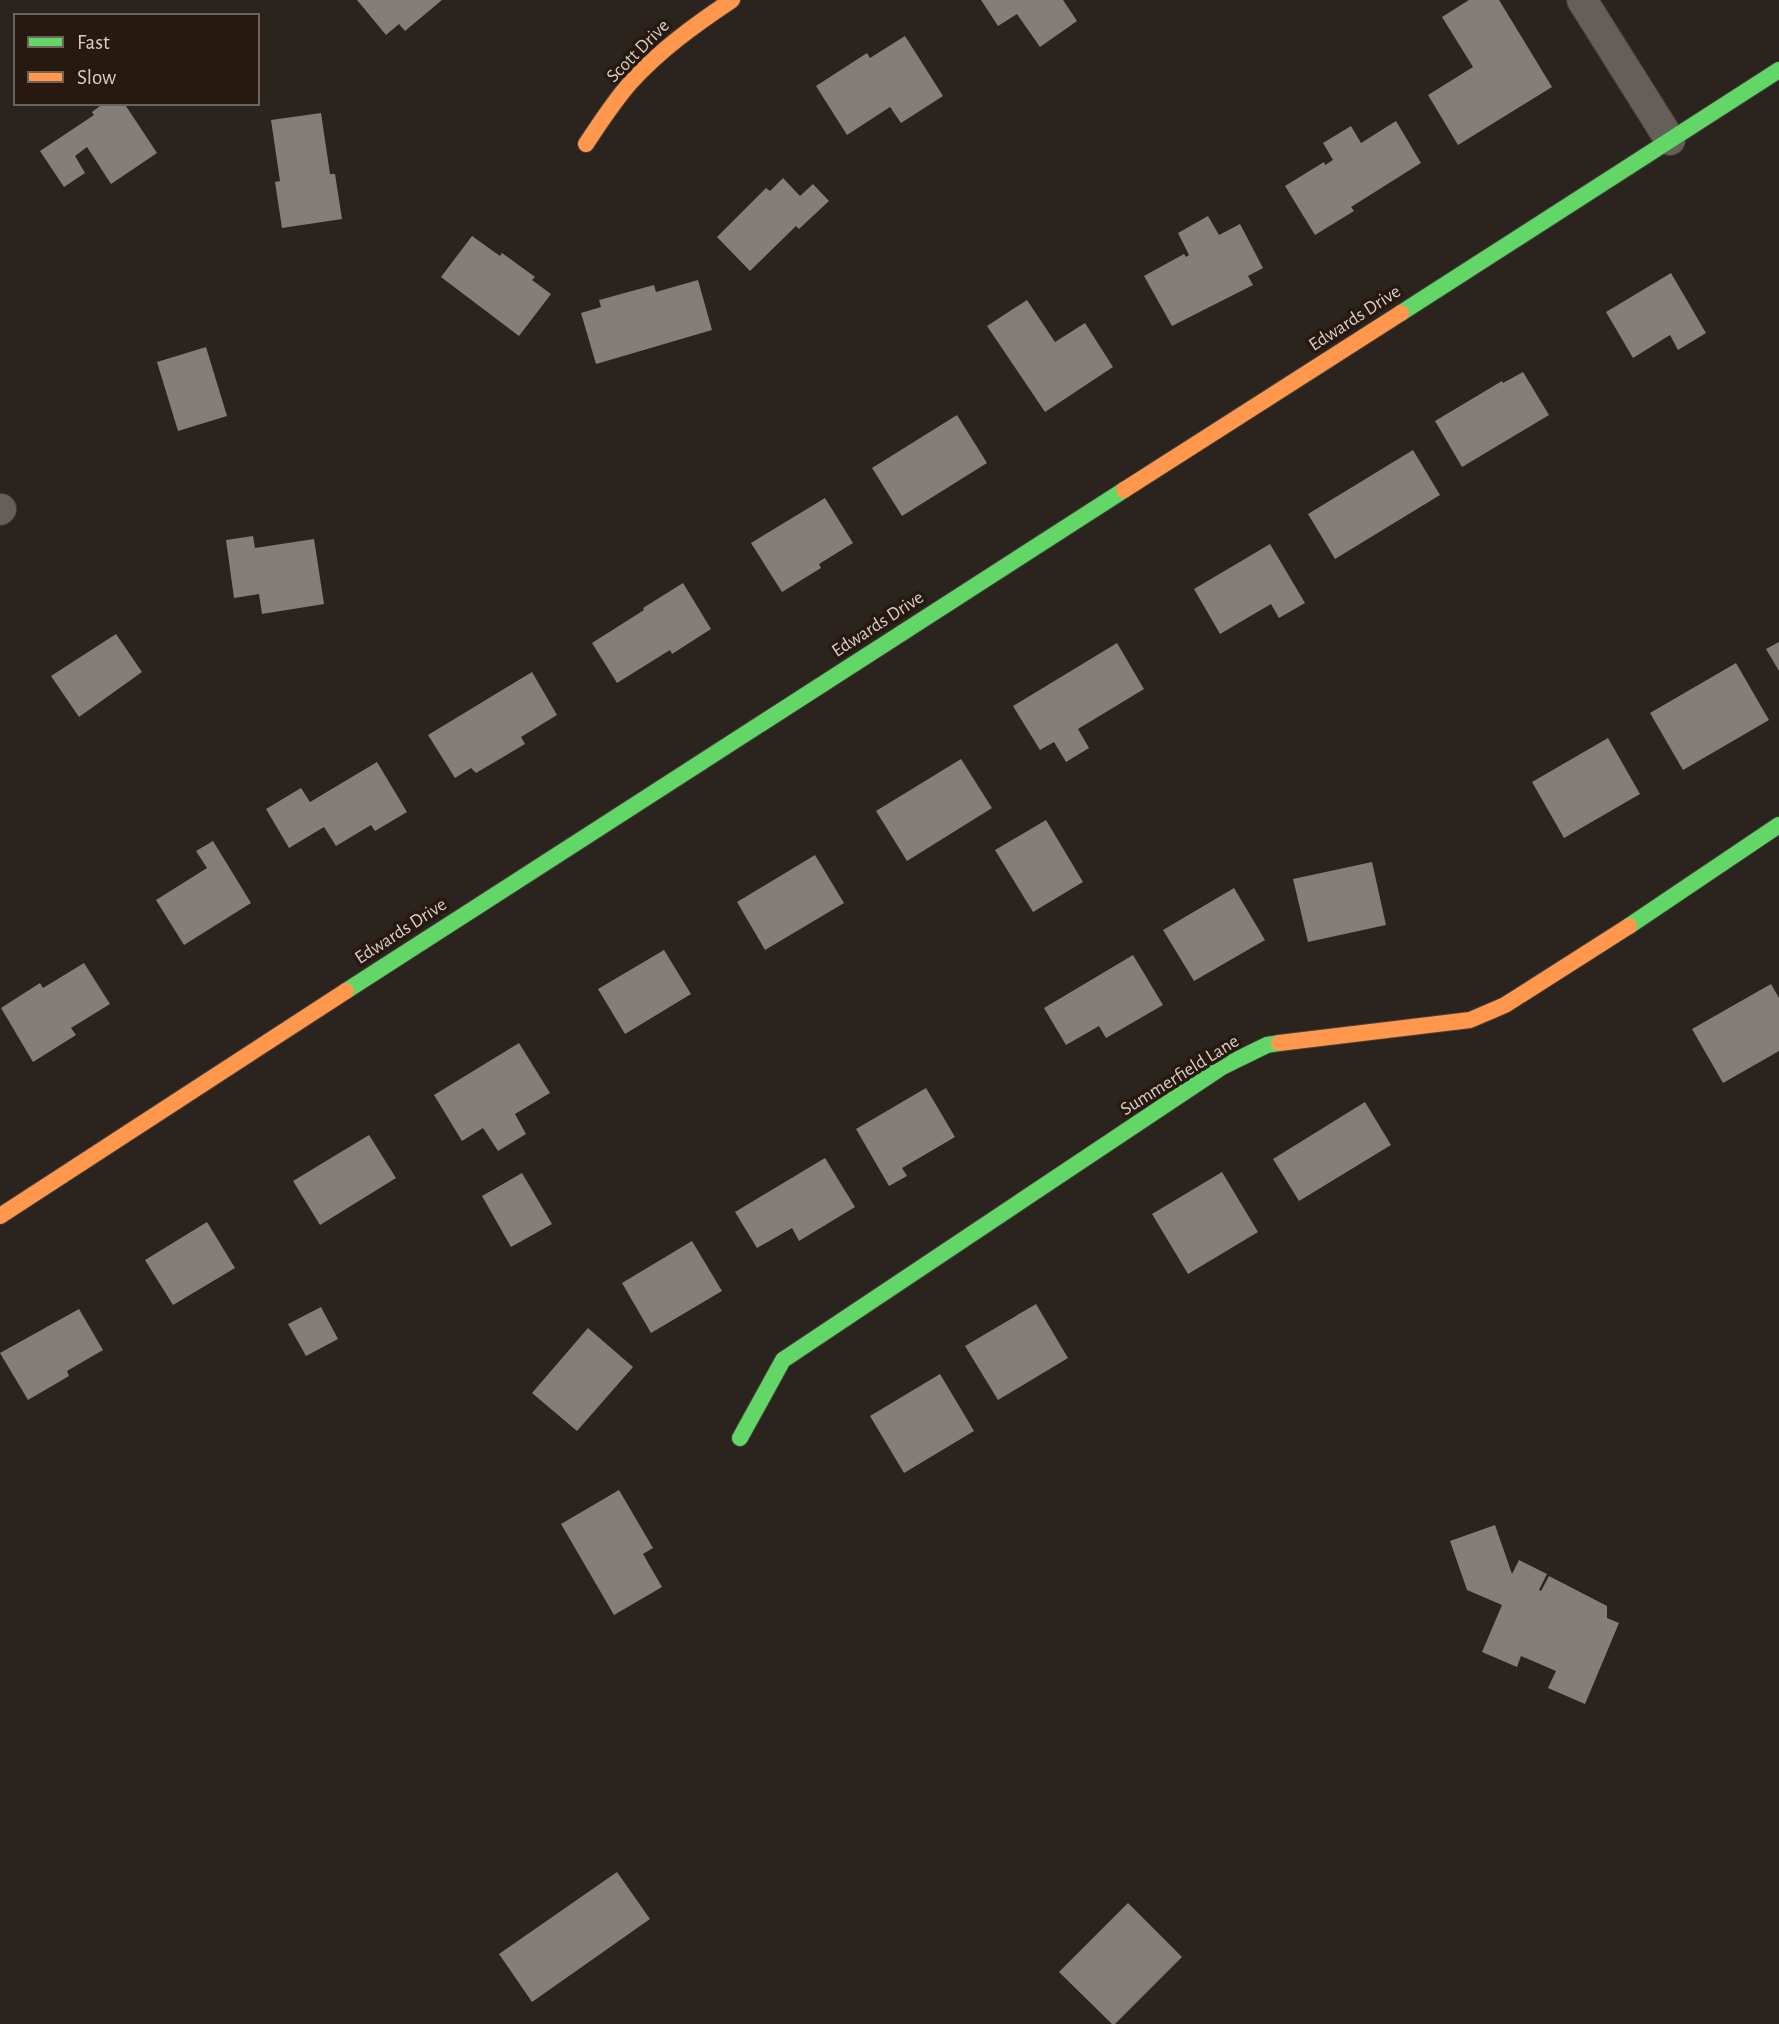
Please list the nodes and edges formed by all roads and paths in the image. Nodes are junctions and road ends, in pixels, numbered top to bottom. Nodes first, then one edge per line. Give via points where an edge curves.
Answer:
1 (732, 0) edge
2 (1582, 0) edge
3 (1779, 70) edge
4 (1670, 140) junction
5 (586, 144) dead end
6 (1779, 825) edge
7 (0, 1216) edge
8 (740, 1438) dead end

1 - 5 street, Scott Drive via 663,50 621,94
2 - 4 street
3 - 4 street, Edwards Drive
4 - 7 street, Edwards Drive
6 - 8 street, Summerfield Lane via 1493,1010 1470,1020 1267,1045 1222,1068 783,1360

